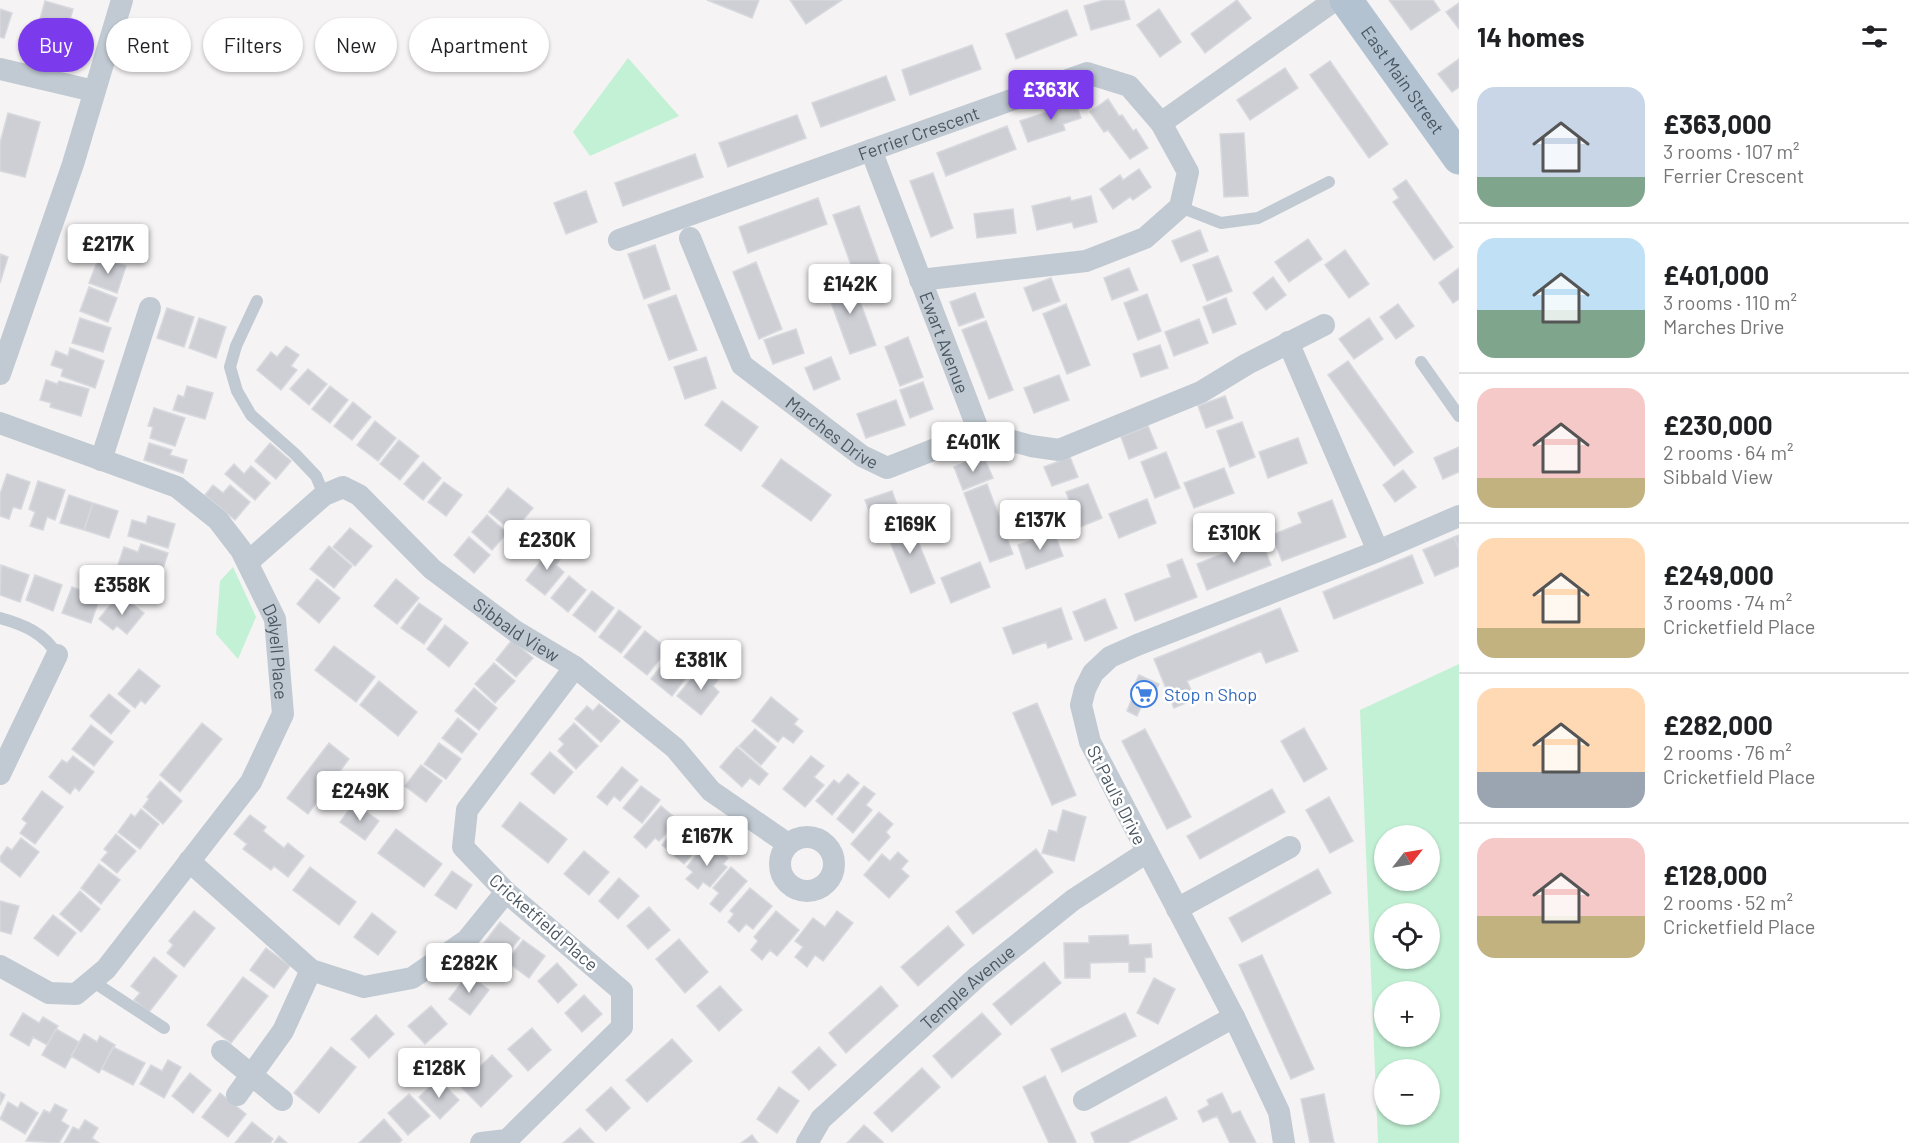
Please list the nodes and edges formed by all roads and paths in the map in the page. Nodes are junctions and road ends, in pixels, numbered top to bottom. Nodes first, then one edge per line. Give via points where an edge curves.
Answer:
1 (122, 0) edge
2 (1335, 0) edge
3 (1346, 0) edge
4 (0, 69) edge
5 (94, 91) junction
6 (1161, 123) junction
7 (871, 150) junction
8 (1457, 151) edge
9 (1329, 182) dead end
10 (1180, 207) junction
11 (690, 238) dead end
12 (619, 240) dead end
13 (920, 280) junction
14 (257, 301) dead end
15 (150, 308) dead end
16 (1324, 325) dead end
17 (1288, 342) junction
18 (1421, 362) dead end
19 (0, 374) edge
20 (1459, 416) edge
21 (0, 423) edge
22 (979, 432) junction
23 (101, 460) junction
24 (324, 495) junction
25 (1459, 516) edge
26 (1378, 551) junction
27 (248, 562) junction
28 (0, 618) edge
29 (57, 656) joint
30 (575, 666) junction
31 (0, 774) edge
32 (788, 844) dead end
33 (1290, 848) dead end
34 (1147, 852) junction
35 (189, 861) junction
36 (506, 892) junction
37 (1177, 909) junction
38 (0, 966) edge
39 (310, 970) junction
40 (92, 981) junction
41 (1234, 1017) junction
42 (164, 1028) dead end
43 (222, 1051) dead end
44 (252, 1075) junction
45 (237, 1095) dead end
46 (282, 1100) dead end
47 (1084, 1100) dead end
48 (481, 1143) edge
49 (807, 1143) edge
50 (1284, 1143) edge

1 - 5 street
2 - 6 street
3 - 8 main road, East Main Street
4 - 5 street
5 - 19 street via 73,164
6 - 7 street, Ferrier Crescent via 1129,86 1087,73
6 - 10 street, Ferrier Crescent via 1188,172
7 - 12 street, Ferrier Crescent
7 - 13 street, Ewart Avenue
9 - 10 lane via 1258,218 1221,223
10 - 13 street via 1145,238 1086,261
11 - 22 street, Marches Drive via 742,365 862,456 887,468
13 - 22 street, Ewart Avenue
14 - 24 lane via 230,367 237,391 251,415 316,476
15 - 23 street
16 - 17 street
17 - 22 street via 1201,392 1059,450
17 - 26 street
18 - 20 lane
21 - 23 street, Dalyell Place
23 - 27 street, Dalyell Place via 177,487 218,520
24 - 27 street
24 - 30 street, Sibbald View via 343,487 359,495 432,569 515,631
25 - 26 street, St Paul's Drive
26 - 34 street, St Paul's Drive via 1137,645 1110,657 1093,673 1081,705 1090,742
27 - 35 street, Dalyell Place via 275,619 283,714 251,782
28 - 29 lane via 25,625
29 - 31 street
30 - 32 street, Sibbald View via 675,748 711,791
30 - 36 street, Cricketfield Place via 467,810 463,848
33 - 37 street
34 - 37 street, St Paul's Drive
34 - 49 street, Temple Avenue via 1073,900 978,976 821,1119
35 - 39 street
35 - 40 street, Dalyell Place via 106,969
36 - 39 street via 467,940 412,978 364,987
36 - 48 street, Cricketfield Place via 622,991 622,1027 507,1140
37 - 41 street, St Paul's Drive
38 - 40 street, Dalyell Place via 49,993 76,994
39 - 44 street via 283,1031
40 - 42 lane
41 - 47 street
41 - 50 street, St Paul's Drive via 1279,1112
43 - 44 street
44 - 45 street
44 - 46 street

